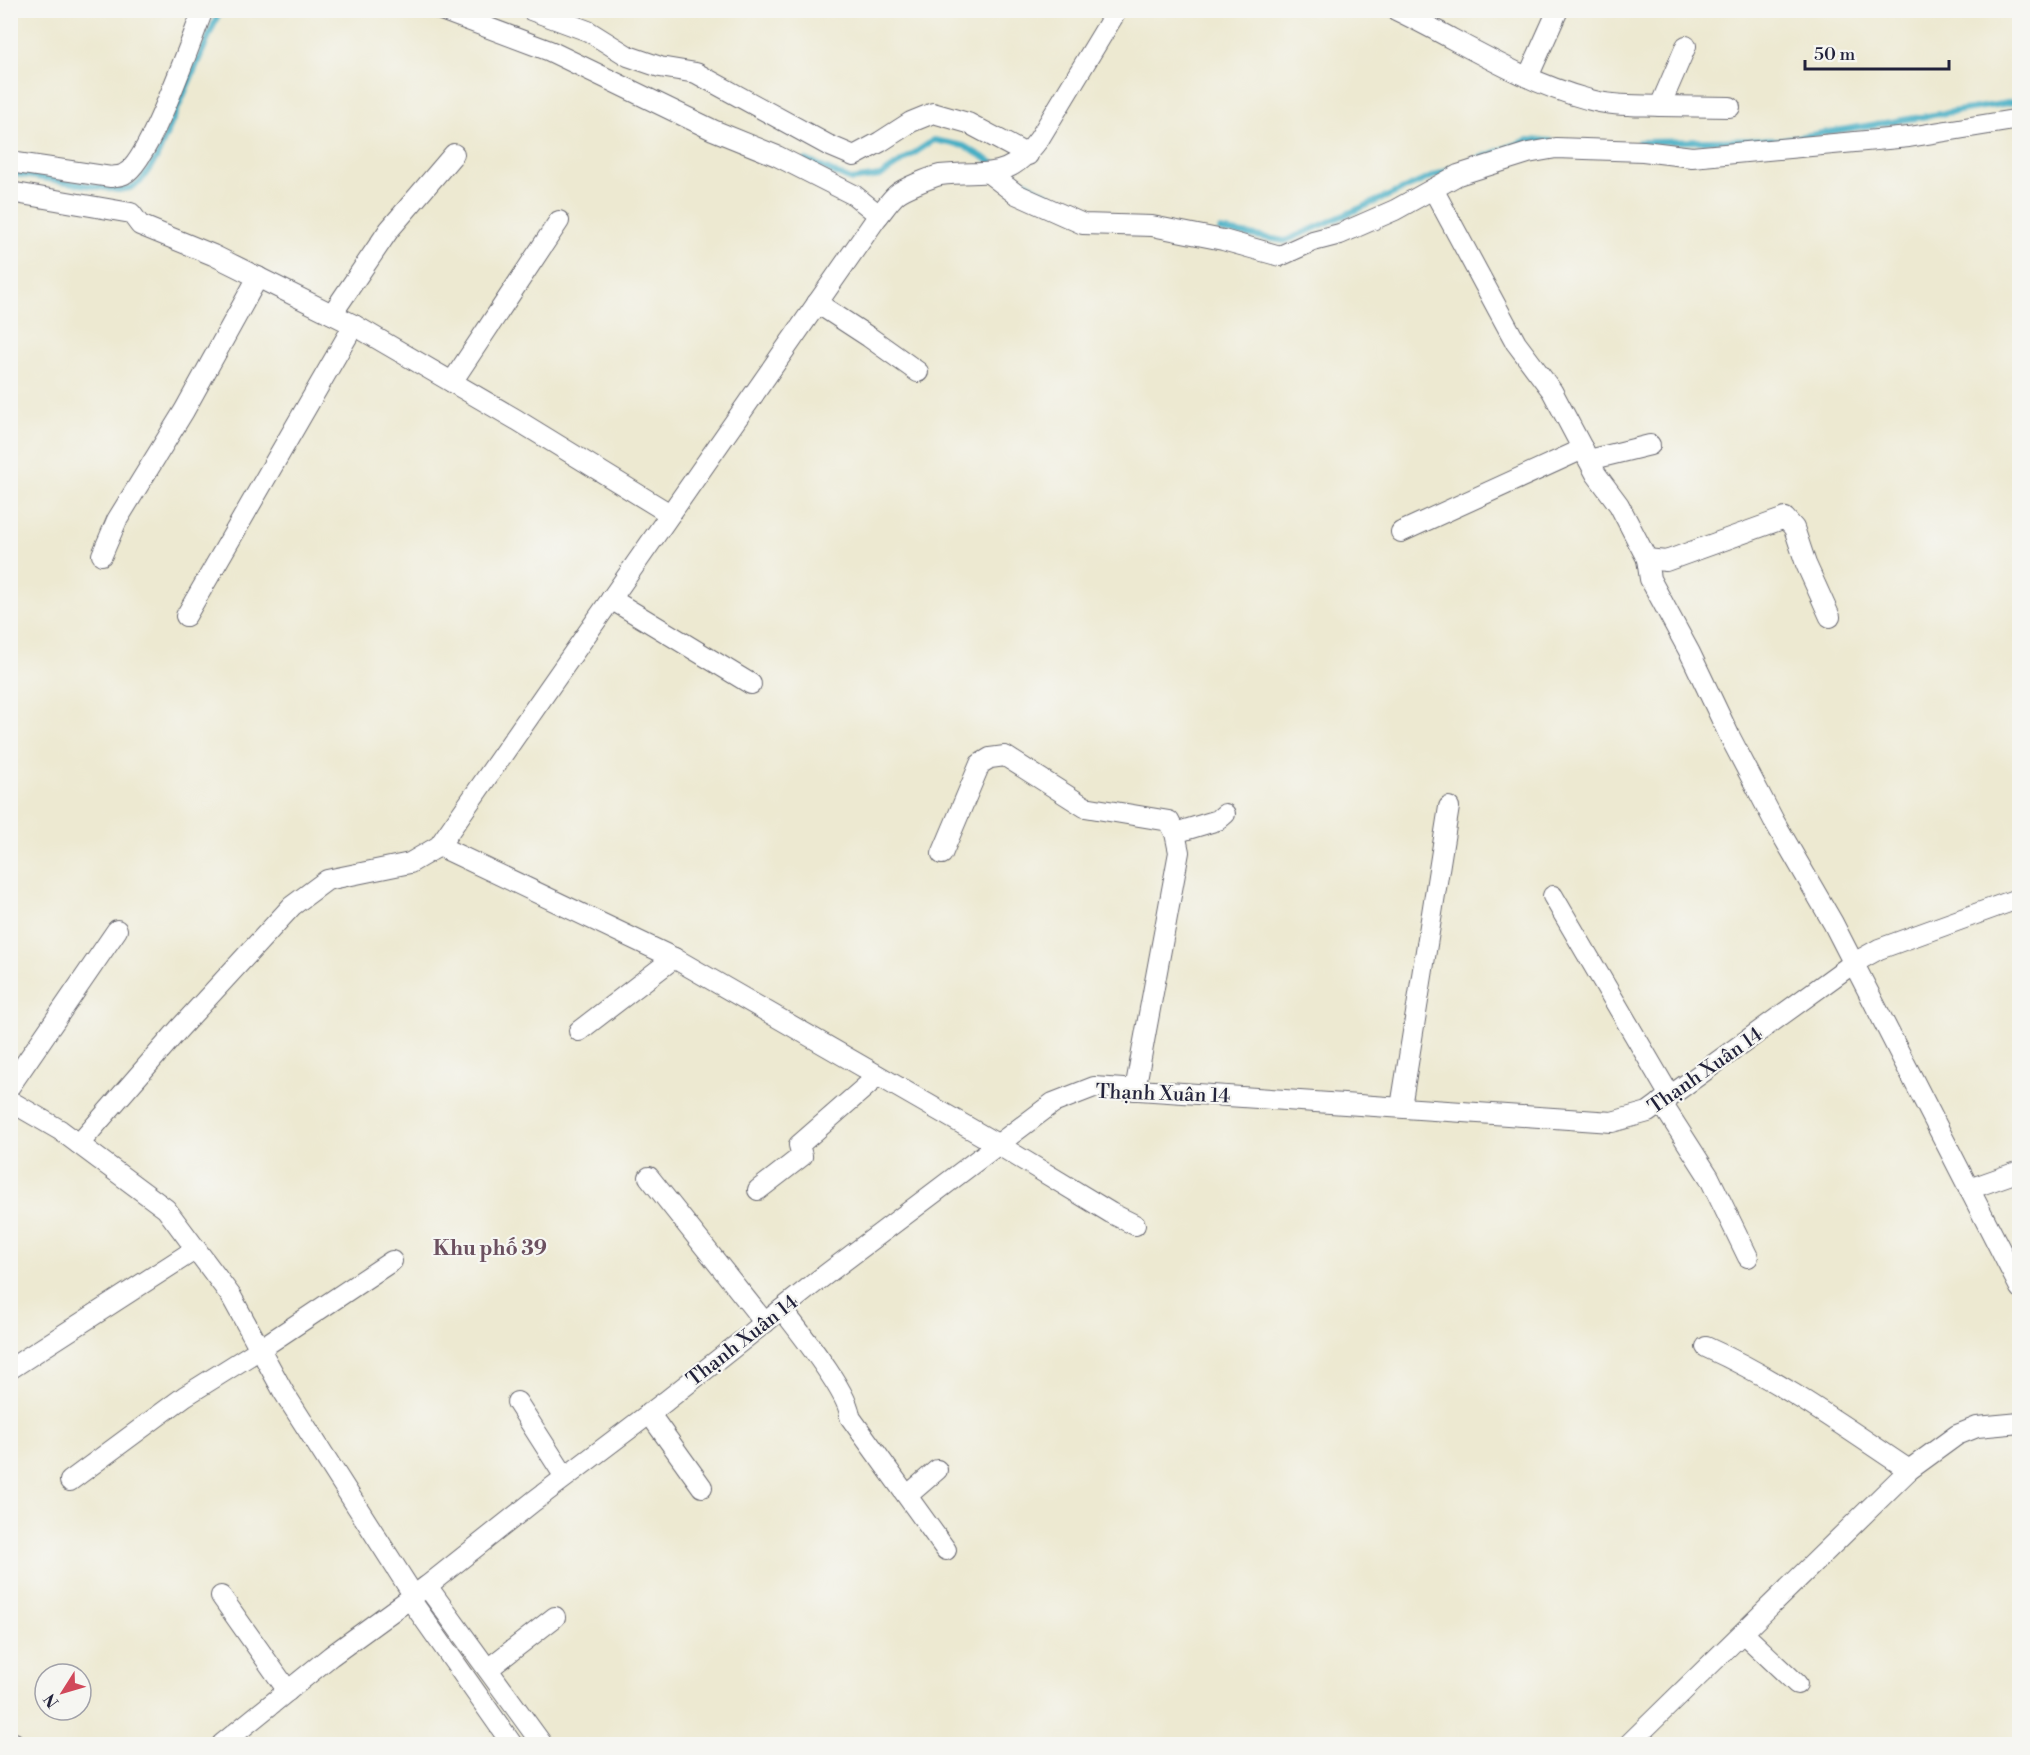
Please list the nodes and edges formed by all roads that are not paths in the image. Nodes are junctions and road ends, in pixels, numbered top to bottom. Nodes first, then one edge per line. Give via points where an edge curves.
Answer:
1 (198, 10) edge
2 (441, 10) edge
3 (531, 10) edge
4 (1117, 10) edge
5 (1396, 10) edge
6 (1558, 10) edge
7 (203, 11) edge
8 (1420, 16) edge
9 (1686, 46) dead end
10 (1528, 77) junction
11 (1660, 106) junction
12 (1730, 107) dead end
13 (2019, 119) edge
14 (454, 154) dead end
15 (1028, 155) junction
16 (10, 162) edge
17 (990, 174) junction
18 (1433, 189) junction
19 (10, 192) edge
20 (879, 215) junction
21 (559, 221) dead end
22 (258, 277) junction
23 (817, 303) junction
24 (332, 314) junction
25 (354, 325) junction
26 (918, 372) dead end
27 (452, 382) junction
28 (1650, 445) dead end
29 (1586, 454) junction
30 (670, 514) junction
31 (1401, 532) dead end
32 (102, 555) dead end
33 (1647, 559) junction
34 (610, 599) junction
35 (186, 616) dead end
36 (1830, 617) dead end
37 (751, 684) dead end
38 (1449, 807) dead end
39 (1226, 814) dead end
40 (1175, 833) junction
41 (439, 846) junction
42 (942, 854) dead end
43 (1553, 896) dead end
44 (2019, 898) edge
45 (117, 930) dead end
46 (674, 958) junction
47 (1852, 964) junction
48 (579, 1031) dead end
49 (878, 1076) junction
50 (10, 1086) edge
51 (1135, 1090) junction
52 (1666, 1099) junction
53 (10, 1101) edge
54 (1401, 1107) junction
55 (79, 1144) junction
56 (997, 1144) junction
57 (2019, 1171) edge
58 (649, 1177) dead end
59 (1969, 1189) junction
60 (758, 1190) dead end
61 (1136, 1225) dead end
62 (196, 1249) junction
63 (1748, 1257) dead end
64 (392, 1261) dead end
65 (2019, 1288) edge
66 (782, 1309) junction
67 (765, 1323) junction
68 (1706, 1347) dead end
69 (260, 1349) junction
70 (10, 1369) edge
71 (517, 1402) dead end
72 (650, 1413) junction
73 (2019, 1423) edge
74 (937, 1470) dead end
75 (1909, 1470) junction
76 (565, 1477) junction
77 (70, 1481) dead end
78 (702, 1487) dead end
79 (908, 1495) junction
80 (946, 1550) dead end
81 (417, 1594) junction
82 (220, 1596) dead end
83 (555, 1617) dead end
84 (1743, 1632) junction
85 (488, 1669) junction
86 (1797, 1684) dead end
87 (288, 1692) junction
88 (222, 1744) edge
89 (512, 1744) edge
90 (542, 1744) edge
91 (1629, 1744) edge

1 - 7 street
2 - 20 street via 550,51 703,126 777,156 854,195
3 - 15 street via 588,31 628,56 696,74 854,156 933,113 968,123
4 - 15 street
5 - 8 street
6 - 10 street
7 - 16 street via 142,156 126,174 111,177
8 - 10 street
9 - 11 street
10 - 11 street via 1589,100
11 - 12 street
13 - 18 street via 1909,137 1692,157 1556,148 1458,175
14 - 24 street via 389,230
15 - 17 street via 1010,168
17 - 18 street via 1016,194 1083,224 1152,226 1280,256 1395,210
17 - 20 street via 938,175 898,192
18 - 29 street via 1516,343 1552,391
19 - 22 street via 131,213 140,225
20 - 23 street
21 - 27 street
22 - 24 street
22 - 32 street via 184,411 117,520
23 - 26 street
23 - 30 street
24 - 25 street
25 - 27 street
25 - 35 street
27 - 30 street
28 - 29 street
29 - 31 street
29 - 33 street
30 - 34 street
33 - 36 street via 1666,561 1785,518 1794,528
33 - 47 street via 1650,579
34 - 37 street
34 - 41 street
38 - 54 street
39 - 40 street
40 - 42 street via 1169,821 1085,807 1005,756 980,764
40 - 51 street via 1179,852
41 - 46 street
41 - 55 street via 410,863 327,880 292,906
43 - 52 street
44 - 47 street, Thạnh Xuân 14 via 1880,949
45 - 50 street
46 - 48 street
46 - 49 street
47 - 52 street, Thạnh Xuân 14
47 - 59 street
49 - 56 street
49 - 60 street via 799,1145 802,1155
51 - 54 street, Thạnh Xuân 14
51 - 56 street, Thạnh Xuân 14 via 1094,1087 1053,1103
52 - 54 street, Thạnh Xuân 14 via 1648,1112 1612,1122
52 - 63 street
53 - 55 street
55 - 62 street via 166,1209
56 - 61 street
56 - 66 street, Thạnh Xuân 14
57 - 59 street
58 - 67 street
59 - 65 street
62 - 69 street via 231,1296
62 - 70 street
64 - 69 street
66 - 67 street, Thạnh Xuân 14
66 - 79 street via 831,1376 850,1409 850,1417
67 - 72 street, Thạnh Xuân 14
68 - 75 street via 1773,1381
69 - 77 street via 184,1396
69 - 81 street
71 - 76 street
72 - 76 street, Thạnh Xuân 14
72 - 78 street
73 - 75 street via 1977,1427 1957,1435
74 - 79 street
75 - 84 street
76 - 81 street, Thạnh Xuân 14
79 - 80 street
81 - 85 street
81 - 87 street, Thạnh Xuân 14
81 - 89 street
82 - 87 street
83 - 85 street
84 - 86 street
84 - 91 street
85 - 90 street
87 - 88 street, Thạnh Xuân 14

